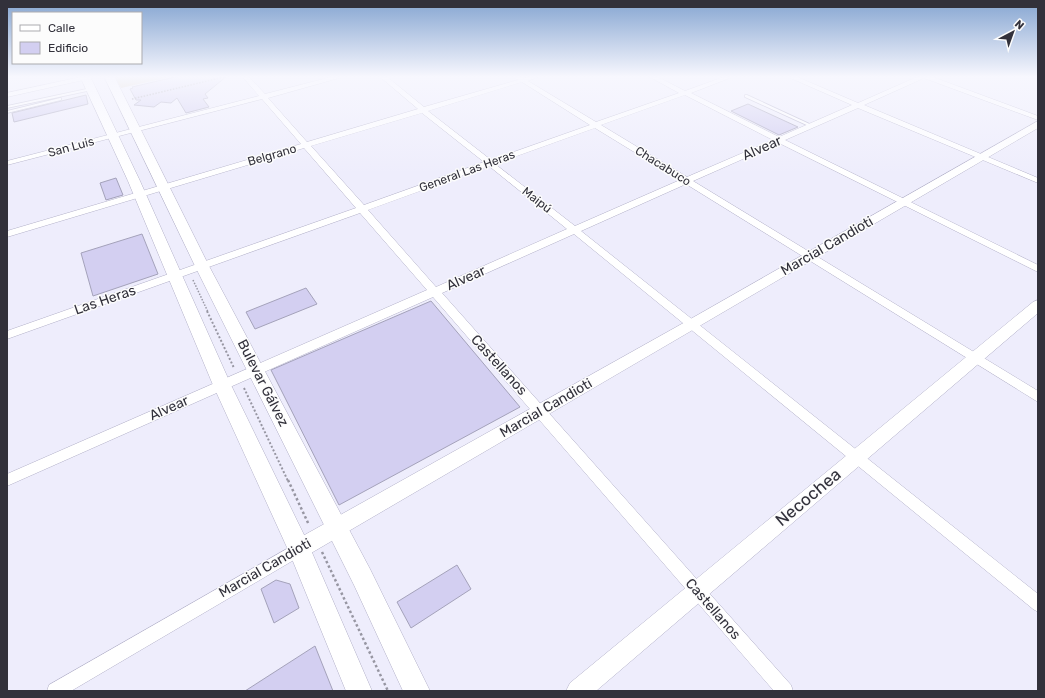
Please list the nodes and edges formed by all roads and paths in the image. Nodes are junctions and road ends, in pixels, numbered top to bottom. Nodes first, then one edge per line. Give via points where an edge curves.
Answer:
1 (21, 109) edge
2 (100, 109) edge
3 (124, 109) edge
4 (218, 109) edge
5 (274, 109) edge
6 (427, 109) edge
7 (569, 109) edge
8 (642, 109) edge
9 (716, 109) edge
10 (774, 109) edge
11 (851, 109) edge
12 (867, 109) edge
13 (1012, 109) edge
14 (423, 110) junction
15 (7, 112) edge
16 (1038, 118) edge
17 (1038, 124) edge
18 (596, 125) junction
19 (812, 126) junction
20 (134, 130) junction
21 (113, 136) junction
22 (779, 140) junction
23 (307, 145) junction
24 (982, 157) junction
25 (7, 163) edge
26 (490, 163) junction
27 (687, 181) junction
28 (1038, 181) edge
29 (165, 187) junction
30 (139, 194) junction
31 (904, 202) junction
32 (361, 209) junction
33 (574, 230) junction
34 (7, 234) edge
35 (810, 256) junction
36 (202, 266) junction
37 (1038, 269) edge
38 (175, 276) junction
39 (434, 292) junction
40 (1038, 305) edge
41 (692, 325) junction
42 (7, 335) edge
43 (975, 358) junction
44 (256, 370) junction
45 (222, 385) junction
46 (1038, 397) edge
47 (540, 411) junction
48 (857, 456) junction
49 (7, 480) edge
50 (336, 528) junction
51 (299, 549) junction
52 (697, 590) junction
53 (1038, 604) edge
54 (55, 691) edge
55 (359, 691) edge
56 (416, 691) edge
57 (578, 691) edge
58 (785, 691) edge

1 - 15 lane
2 - 21 main road
3 - 20 main road, Bulevar Gálvez
4 - 20 street, San Luis
5 - 23 street, Castellanos
6 - 14 street, Belgrano
7 - 18 street, Chacabuco
8 - 18 street, General Las Heras
9 - 22 street
10 - 19 lane
11 - 19 street, Alvear
12 - 24 street
13 - 16 street
14 - 23 street, Belgrano
14 - 26 street, Maipú
17 - 24 main road, Marcial Candioti
18 - 26 street, General Las Heras
18 - 27 street, Chacabuco
19 - 22 street, Alvear
20 - 21 street, San Luis
20 - 29 main road, Bulevar Gálvez
21 - 25 street, San Luis
21 - 30 main road
22 - 27 street, Alvear
22 - 31 street
23 - 29 street, Belgrano
23 - 32 street, Castellanos
24 - 28 street
24 - 31 main road, Marcial Candioti
26 - 32 street, General Las Heras
26 - 33 street, Maipú
27 - 33 street, Alvear
27 - 35 street, Chacabuco
29 - 30 street, Belgrano
29 - 36 main road, Bulevar Gálvez
30 - 34 street, Belgrano
30 - 38 main road
31 - 35 main road, Marcial Candioti
31 - 37 street
32 - 36 street, General Las Heras
32 - 39 street, Castellanos
33 - 39 street, Alvear
33 - 41 street, Maipú
35 - 41 main road, Marcial Candioti
35 - 43 street, Chacabuco
36 - 38 street, Las Heras
36 - 44 main road, Bulevar Gálvez
38 - 42 street, Las Heras
38 - 45 main road
39 - 44 street, Alvear
39 - 47 street, Castellanos
40 - 43 main road, Necochea
41 - 47 main road, Marcial Candioti
41 - 48 street, Maipú
43 - 46 street, Chacabuco
43 - 48 main road, Necochea
44 - 45 street, Alvear
44 - 50 main road, Bulevar Gálvez
45 - 49 street, Alvear
45 - 51 main road
47 - 50 main road, Marcial Candioti
47 - 52 street, Castellanos
48 - 52 main road, Necochea
48 - 53 street, Maipú
50 - 51 main road, Marcial Candioti
50 - 56 main road, Bulevar Gálvez
51 - 54 street, Marcial Candioti
51 - 55 main road
52 - 57 main road, Necochea
52 - 58 street, Castellanos

